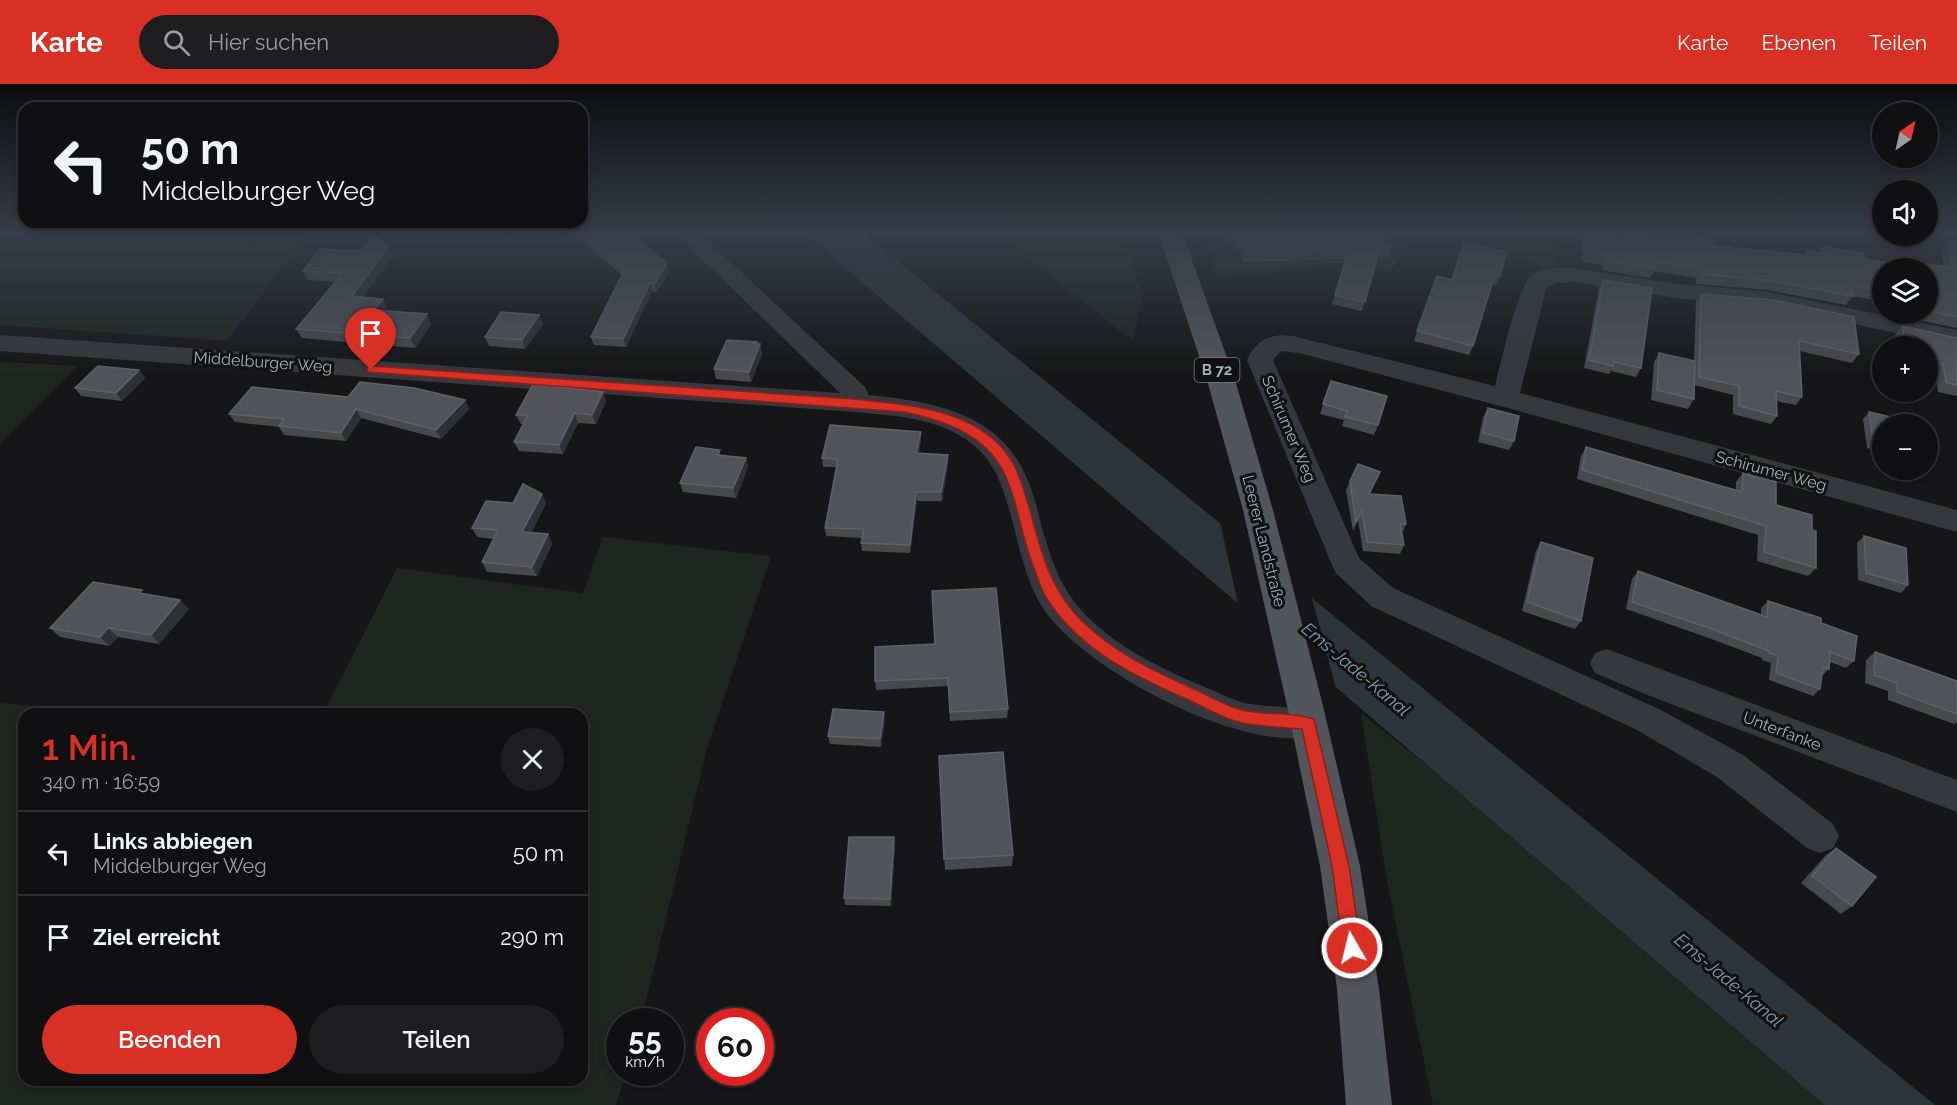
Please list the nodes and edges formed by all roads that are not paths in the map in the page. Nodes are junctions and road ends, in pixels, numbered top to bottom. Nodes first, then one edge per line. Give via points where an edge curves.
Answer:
1 (736, 280) edge
2 (1186, 280) edge
3 (1541, 280) edge
4 (1604, 280) edge
5 (1957, 338) edge
6 (0, 343) edge
7 (1505, 398) junction
8 (855, 403) junction
9 (1957, 522) edge
10 (1607, 663) dead end
11 (1307, 717) junction
12 (1957, 796) edge
13 (1820, 836) dead end
14 (1369, 1105) edge

1 - 8 street via 856,393
2 - 11 main road, Leerer Landstraße / B 72 via 1221,380 1258,510
3 - 7 street via 1534,289
4 - 5 street via 1768,299
6 - 8 street, Middelburger Weg
7 - 9 street, Schirumer Weg
7 - 13 street, Schirumer Weg via 1288,342 1268,346 1260,360 1347,565 1383,597 1649,720 1730,766
8 - 11 street, Middelburger Weg via 942,416 988,442 1015,482 1053,598 1105,651 1155,679 1237,715
10 - 12 street, Unterfanke
11 - 14 main road, Leerer Landstraße / B 72 via 1340,866 1358,989

